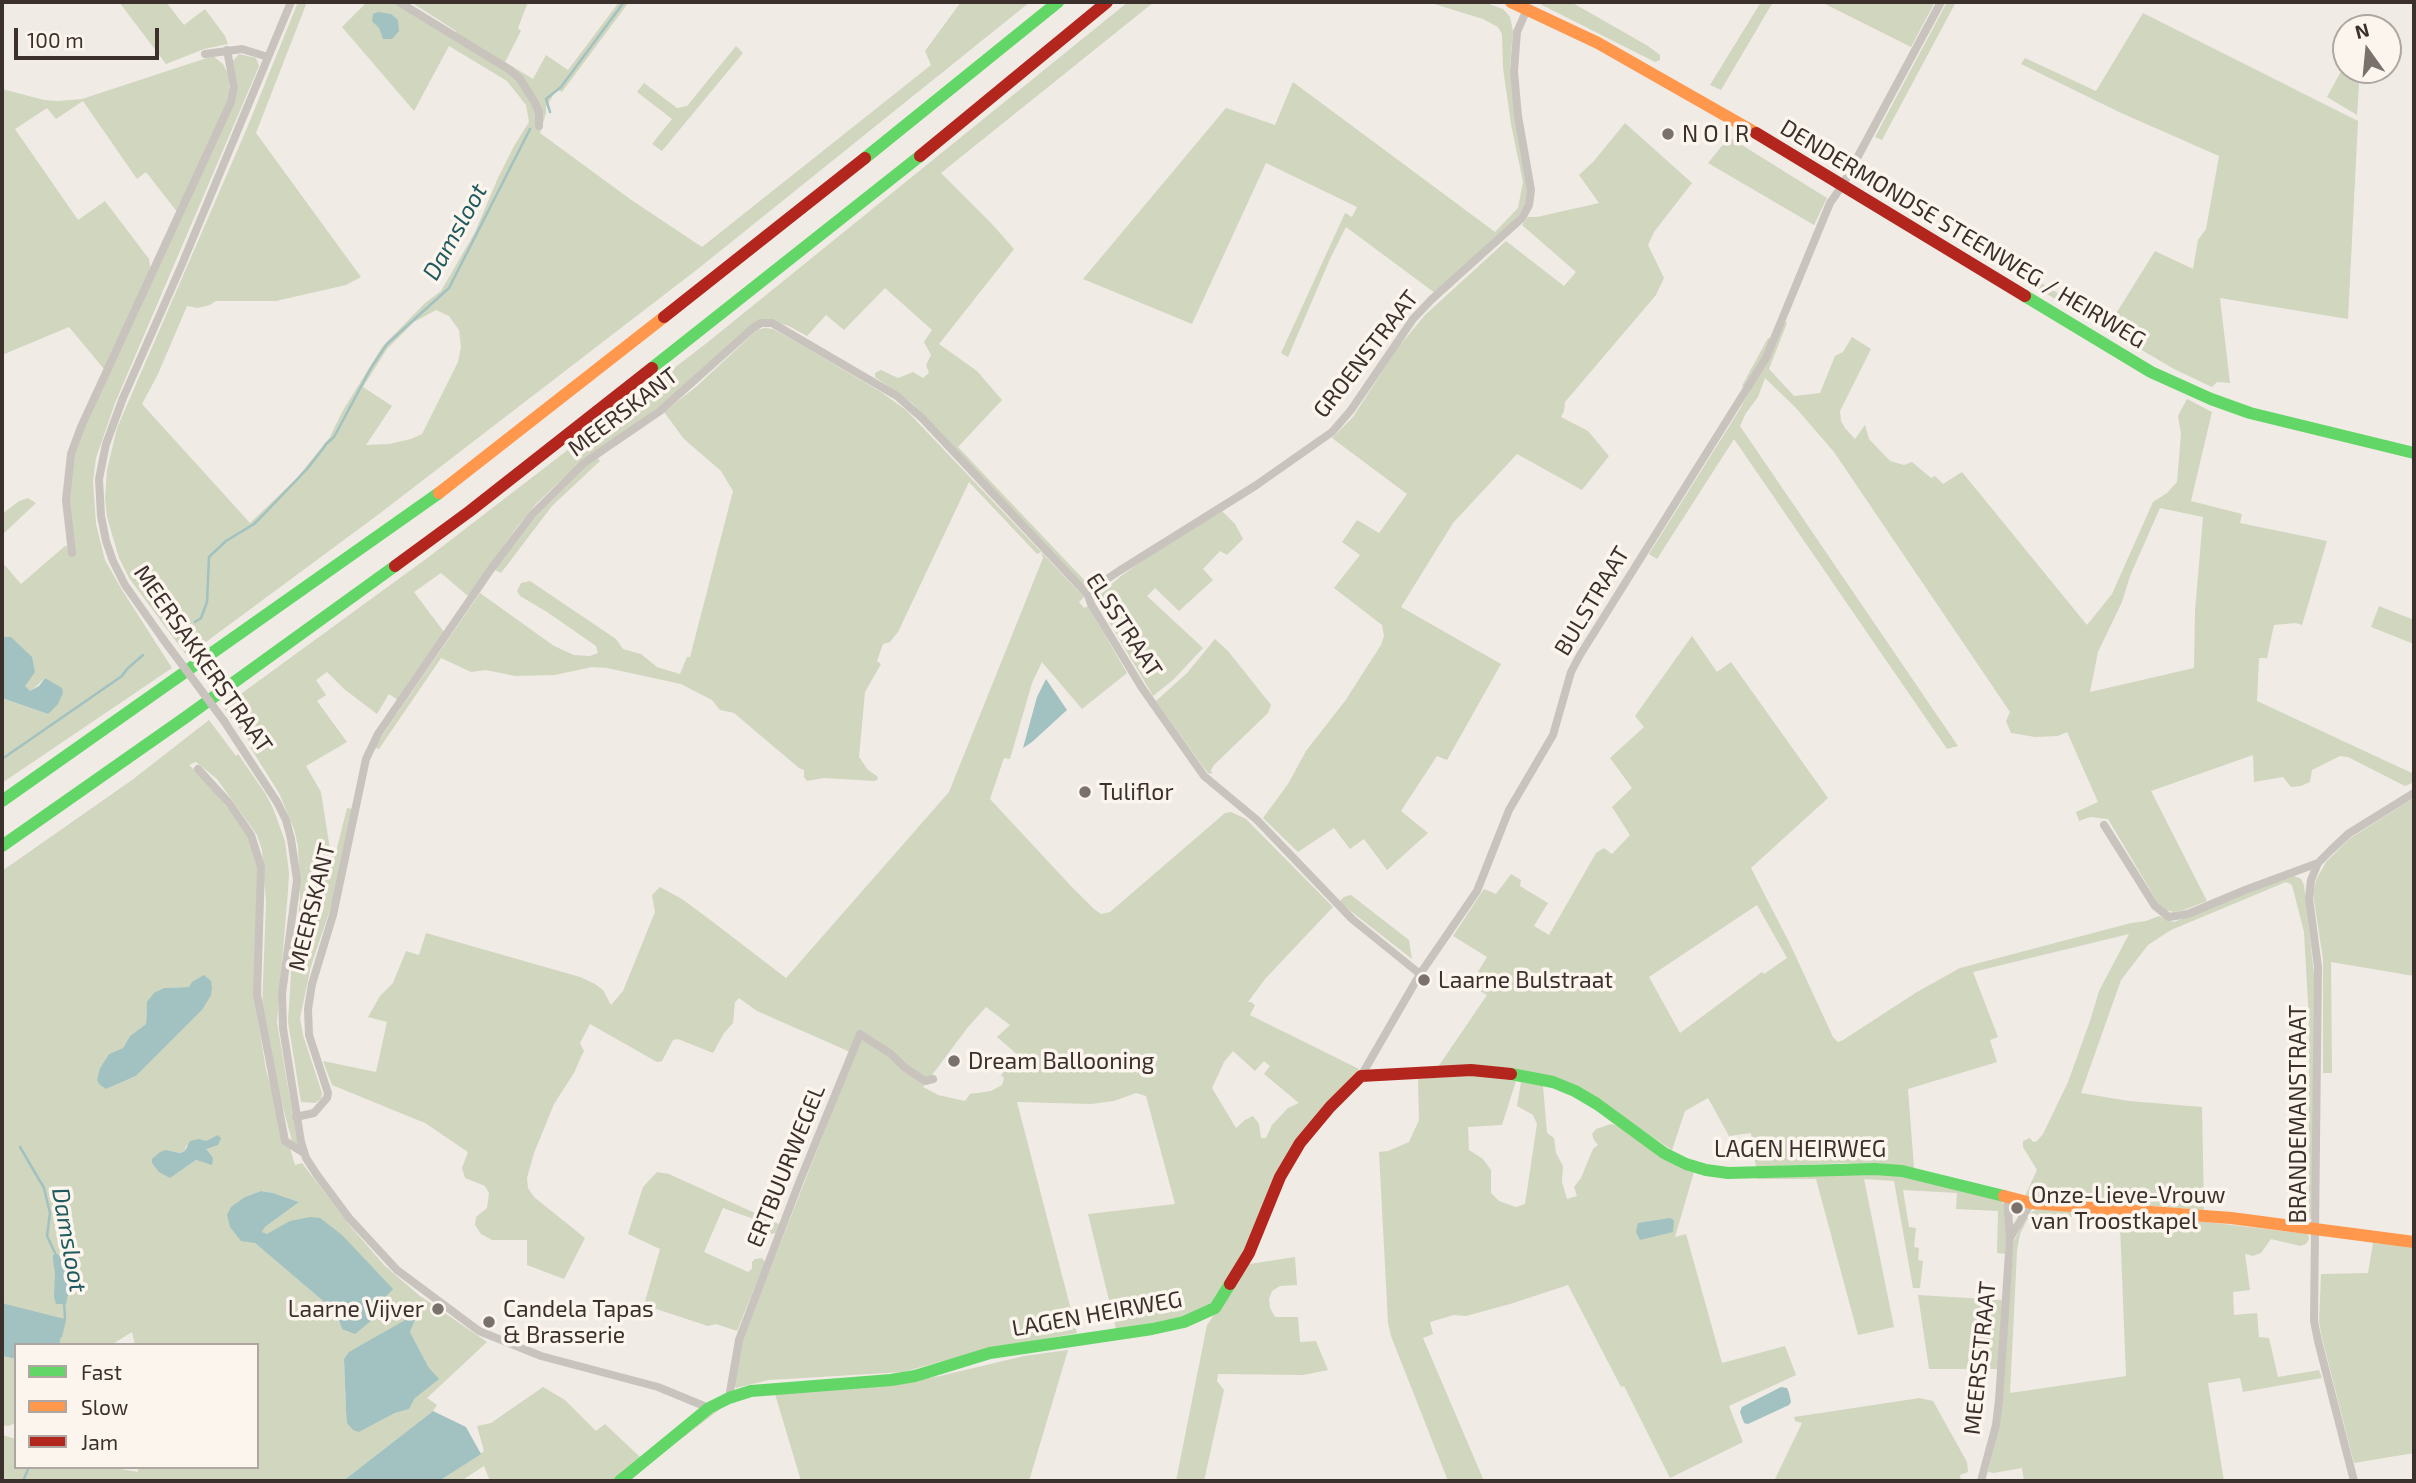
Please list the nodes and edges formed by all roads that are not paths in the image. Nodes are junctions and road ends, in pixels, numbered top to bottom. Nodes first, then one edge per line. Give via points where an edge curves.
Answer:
1 (291, 2) edge
2 (399, 2) edge
3 (1058, 2) edge
4 (1107, 2) edge
5 (1511, 2) edge
6 (1941, 2) edge
7 (1527, 9) junction
8 (226, 50) junction
9 (205, 54) dead end
10 (268, 57) junction
11 (539, 126) dead end
12 (1842, 186) junction
13 (772, 323) joint
14 (2414, 453) edge
15 (72, 553) dead end
16 (1088, 595) junction
17 (198, 769) dead end
18 (2414, 793) edge
19 (2, 801) edge
20 (2104, 825) dead end
21 (2, 846) edge
22 (2318, 863) junction
23 (1420, 974) junction
24 (1361, 1076) junction
25 (933, 1079) dead end
26 (296, 1117) junction
27 (304, 1153) junction
28 (2007, 1196) junction
29 (2031, 1203) junction
30 (2316, 1229) junction
31 (2010, 1238) junction
32 (2414, 1242) edge
33 (729, 1398) junction
34 (709, 1408) junction
35 (620, 1481) edge
36 (1981, 1481) edge
37 (2354, 1481) edge

1 - 10 street, MEERSAKKERSTRAAT
2 - 11 street via 510,70 534,100
3 - 19 main road via 454,482
4 - 21 main road via 470,511
5 - 7 main road, DENDERMONDSE STEENWEG / HEIRWEG
6 - 12 street, BULSTRAAT
7 - 12 main road, DENDERMONDSE STEENWEG / HEIRWEG via 1707,104
7 - 16 street, GROENSTRAAT via 1517,32 1514,71 1531,190 1522,218 1413,319 1332,432
8 - 9 street
8 - 10 street via 242,49
8 - 15 street via 234,87 231,102 71,454 66,500
10 - 26 street, MEERSAKKERSTRAAT, bridge via 123,398 99,479 109,551 125,585 224,721 286,820 297,880 282,1005
12 - 14 main road, DENDERMONDSE STEENWEG / HEIRWEG via 2151,372 2250,413
12 - 23 street, BULSTRAAT via 1830,203 1766,358 1580,655 1553,735 1508,810 1476,891
13 - 16 street, ELSSTRAAT via 897,396
13 - 26 street, MEERSKANT via 753,328 677,398 584,464 540,506 377,734 366,759 308,1009 309,1035 327,1098 314,1112
16 - 23 street, ELSSTRAAT via 1142,688 1204,776 1257,820 1352,919
17 - 27 street via 251,835 261,867 257,995 285,1141
18 - 22 street via 2348,834
20 - 22 street via 2155,906 2169,917 2188,914
22 - 30 street, BRANDEMANSTRAAT via 2309,898 2318,967
23 - 24 street, BULSTRAAT
24 - 28 main road, LAGEN HEIRWEG via 1471,1070 1517,1074 1575,1091 1664,1153 1706,1170 1902,1171
24 - 33 main road, LAGEN HEIRWEG via 1300,1143 1236,1276 1215,1308 1196,1318 990,1353 903,1378 772,1388
25 - 33 street, ERTBUURWEGEL via 925,1081 860,1034 739,1340
26 - 27 street
27 - 34 street via 375,1248 479,1331 541,1356 659,1387
28 - 29 main road, LAGEN HEIRWEG
28 - 31 street, MEERSSTRAAT
29 - 30 main road, LAGEN HEIRWEG via 2180,1213
29 - 31 street, MEERSSTRAAT
30 - 32 main road, LAGEN HEIRWEG
30 - 37 street, BRANDEMANSTRAAT via 2314,1321
31 - 36 street, MEERSSTRAAT via 1999,1400
33 - 34 main road, LAGEN HEIRWEG
34 - 35 main road, LAGEN HEIRWEG

